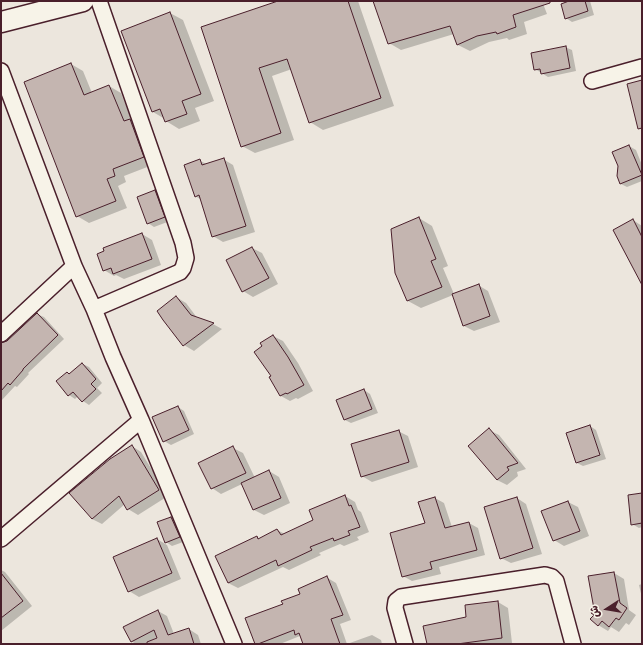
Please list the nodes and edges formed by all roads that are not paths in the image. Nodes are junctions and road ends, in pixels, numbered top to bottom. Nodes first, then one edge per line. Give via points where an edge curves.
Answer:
1 (83, 1) edge
2 (99, 1) edge
3 (1, 22) edge
4 (642, 67) edge
5 (1, 71) edge
6 (592, 81) dead end
7 (74, 266) junction
8 (94, 309) junction
9 (1, 334) edge
10 (141, 420) junction
11 (1, 539) edge
12 (234, 644) edge
13 (405, 644) edge
14 (573, 644) edge

1 - 3 main road
2 - 8 street via 186,258 180,272
4 - 6 street
5 - 7 street
7 - 8 street
7 - 9 street
8 - 10 street
10 - 11 street
10 - 12 street
13 - 14 street via 395,608 396,601 401,597 545,575 556,581

